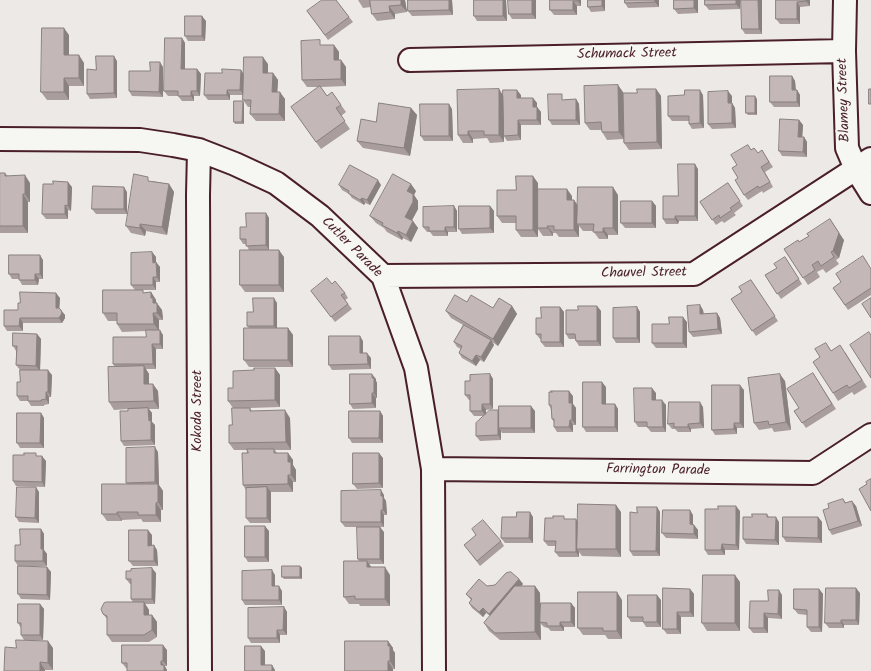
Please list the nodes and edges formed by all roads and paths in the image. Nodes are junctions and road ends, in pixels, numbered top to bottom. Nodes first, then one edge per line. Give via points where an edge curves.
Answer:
1 (846, 0) edge
2 (844, 51) junction
3 (410, 60) dead end
4 (0, 139) edge
5 (199, 150) junction
6 (863, 164) edge
7 (871, 193) edge
8 (383, 276) junction
9 (871, 435) edge
10 (433, 469) junction
11 (200, 671) edge
12 (434, 671) edge

1 - 2 street, Blamey Street
2 - 3 street, Schumack Street
2 - 6 street, Blamey Street via 847,148
4 - 5 street, Cutler Parade via 140,140
5 - 8 street, Cutler Parade via 276,183 320,216
5 - 11 street, Kokoda Street
6 - 7 street, Blamey Street
6 - 8 street, Chauvel Street via 694,274
8 - 10 street, Cutler Parade via 416,368
9 - 10 street, Farrington Parade via 813,473
10 - 12 street, Cutler Parade

